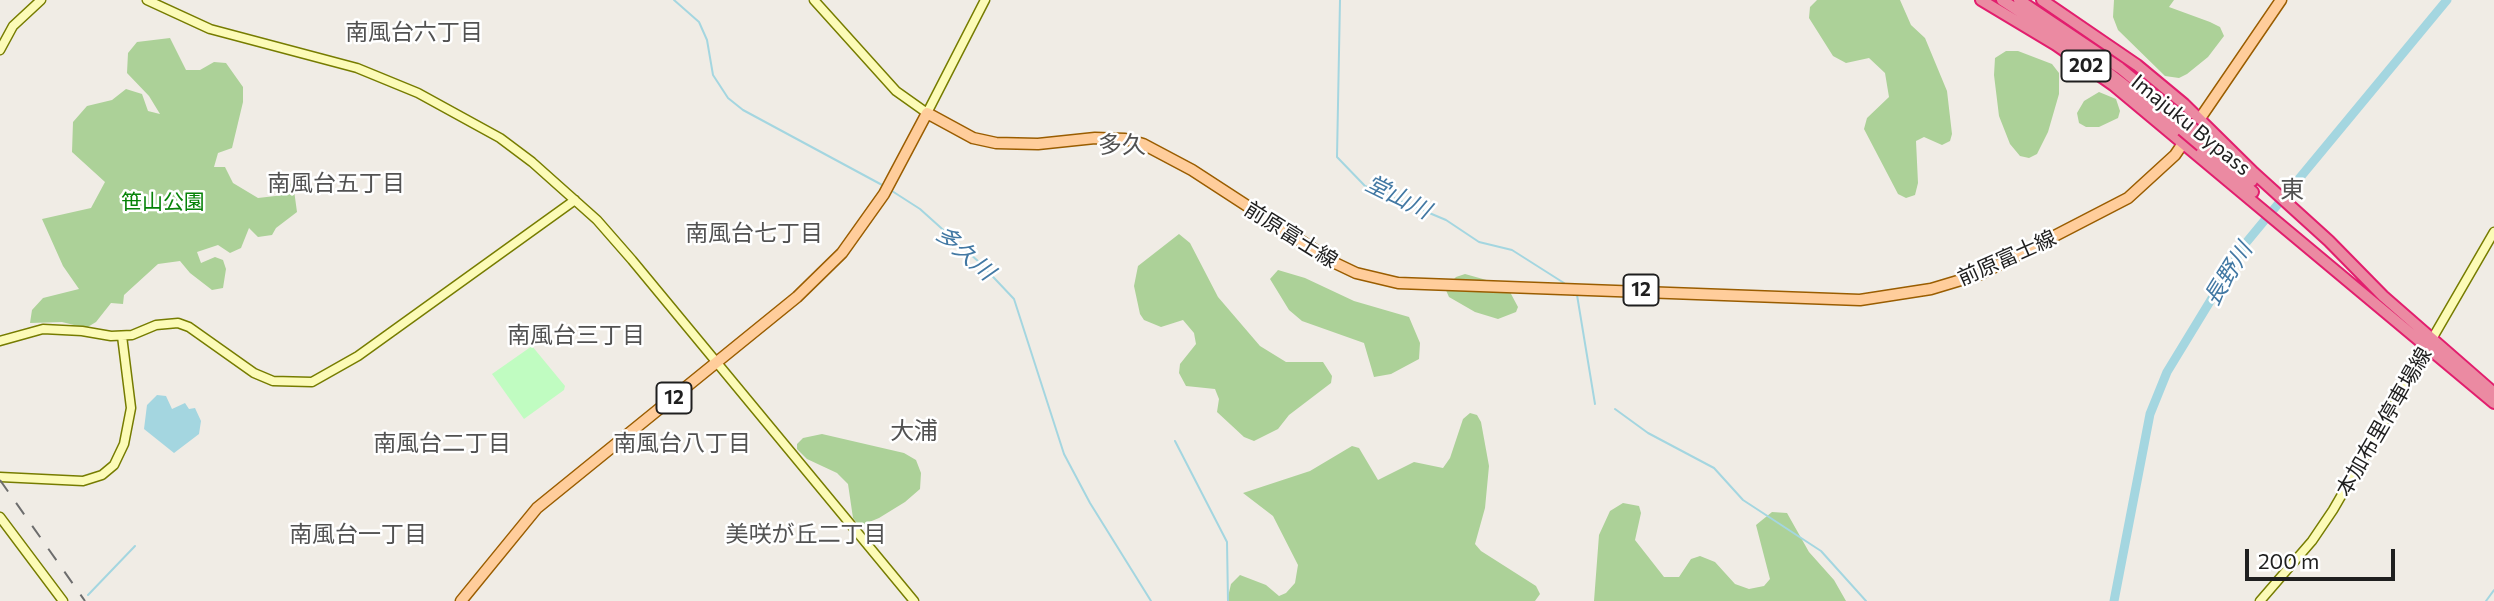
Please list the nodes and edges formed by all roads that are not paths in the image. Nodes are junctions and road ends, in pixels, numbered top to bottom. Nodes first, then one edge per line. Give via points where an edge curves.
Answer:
1 (41, 0) edge
2 (147, 0) edge
3 (814, 0) edge
4 (985, 0) edge
5 (1981, 0) edge
6 (2002, 0) edge
7 (2019, 0) edge
8 (2042, 0) edge
9 (2281, 0) edge
10 (0, 50) edge
11 (927, 113) junction
12 (2200, 119) junction
13 (2184, 126) junction
14 (2183, 144) junction
15 (2264, 197) junction
16 (575, 200) junction
17 (2284, 214) junction
18 (2494, 232) edge
19 (2359, 279) junction
20 (2383, 296) junction
21 (2394, 317) junction
22 (121, 336) junction
23 (0, 341) edge
24 (2430, 342) junction
25 (718, 362) junction
26 (2494, 393) edge
27 (2494, 403) edge
28 (0, 477) edge
29 (0, 517) edge
30 (64, 601) edge
31 (461, 601) edge
32 (914, 601) edge
33 (2260, 601) edge

1 - 10 street via 13,26
2 - 16 street via 210,29 357,68 447,106 500,138
3 - 11 street via 896,90
4 - 11 street
5 - 14 highway, Imajuku Bypass / 202 via 2100,76
6 - 13 highway
7 - 13 highway via 2120,68
8 - 12 highway, Imajuku Bypass / 202 via 2137,65
9 - 12 main road, 前原富士線 / 12
11 - 14 main road, 前原富士線 / 12 via 973,138 996,143 1095,138 1143,144 1192,170 1335,263 1398,283 1845,299 1931,289 1981,274 2113,209 2159,172
11 - 25 main road, 12 via 884,194 842,253
12 - 14 main road, 前原富士線 / 12
12 - 15 highway, Imajuku Bypass / 202
13 - 15 highway, bridge
14 - 15 highway, Imajuku Bypass / 202
15 - 17 highway, Imajuku Bypass / 202
15 - 17 highway, Imajuku Bypass / 202
16 - 22 street via 358,356 312,382 273,382 178,323
16 - 25 street
17 - 19 highway
17 - 20 highway, Imajuku Bypass / 202
17 - 21 highway, Imajuku Bypass / 202 via 2313,254
18 - 24 street, 本加布里停車場線
19 - 20 highway
19 - 21 highway
20 - 24 highway, Imajuku Bypass / 202
21 - 24 highway, Imajuku Bypass / 202
22 - 23 street via 43,329
22 - 28 street via 131,408 124,444 114,464 102,475 83,481
24 - 26 highway, Imajuku Bypass / 202
24 - 27 highway, Imajuku Bypass / 202
24 - 33 street, 本加布里停車場線 via 2323,526
25 - 31 main road, 12 via 537,508
25 - 32 street
29 - 30 street

